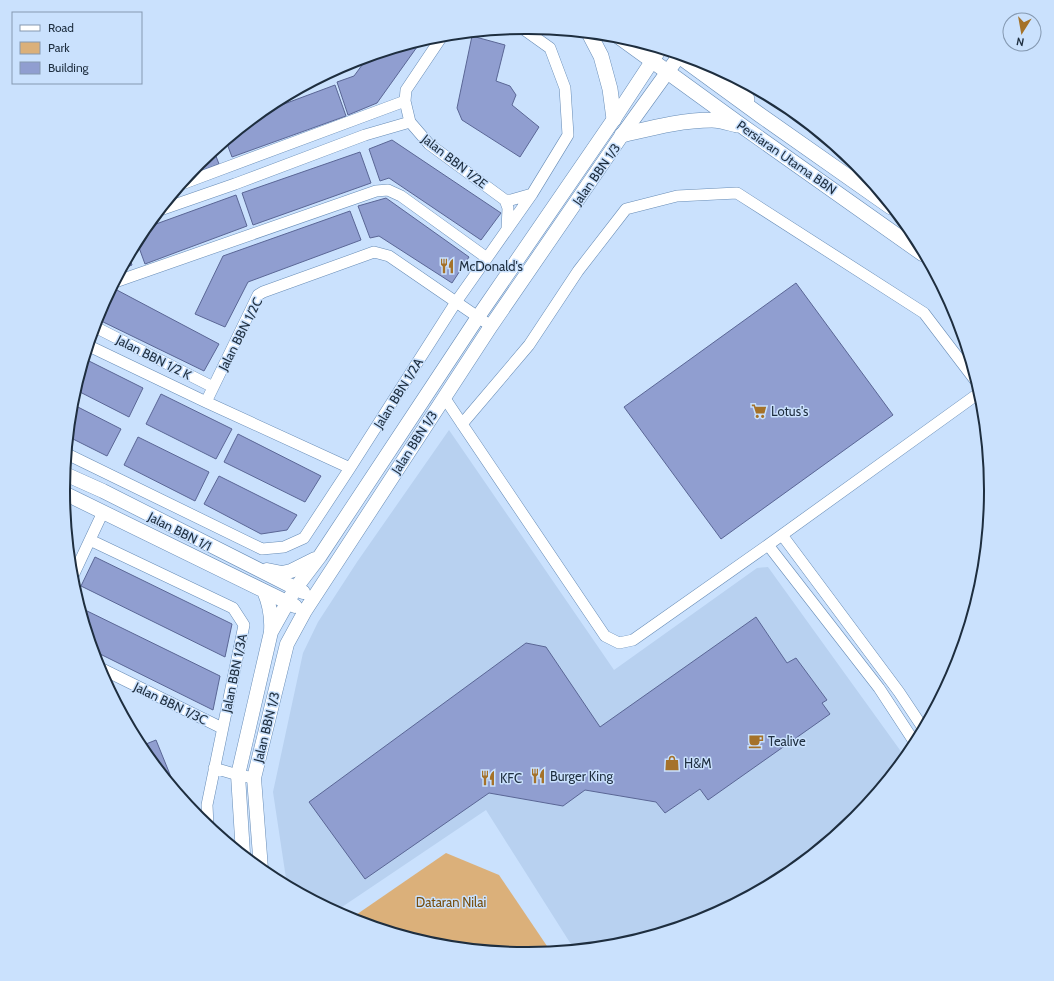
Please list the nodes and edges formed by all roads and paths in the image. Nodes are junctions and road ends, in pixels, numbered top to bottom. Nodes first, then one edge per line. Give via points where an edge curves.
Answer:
1 (531, 34) edge
2 (592, 39) edge
3 (438, 43) edge
4 (656, 55) edge
5 (676, 59) edge
6 (691, 65) edge
7 (667, 72) junction
8 (734, 84) edge
9 (405, 101) junction
10 (760, 115) junction
11 (614, 119) junction
12 (410, 122) junction
13 (742, 126) junction
14 (622, 135) junction
15 (193, 180) edge
16 (873, 193) edge
17 (532, 194) junction
18 (505, 200) junction
19 (170, 206) edge
20 (506, 231) junction
21 (913, 247) edge
22 (487, 258) junction
23 (123, 279) edge
24 (456, 302) junction
25 (478, 317) junction
26 (490, 326) junction
27 (100, 330) edge
28 (94, 348) edge
29 (967, 370) edge
30 (213, 387) junction
31 (444, 397) junction
32 (974, 397) edge
33 (206, 402) junction
34 (462, 424) junction
35 (404, 427) junction
36 (71, 456) edge
37 (350, 468) junction
38 (111, 474) junction
39 (70, 476) edge
40 (103, 491) junction
41 (70, 496) edge
42 (103, 512) junction
43 (782, 535) junction
44 (90, 540) junction
45 (768, 545) junction
46 (320, 556) junction
47 (77, 568) edge
48 (255, 568) junction
49 (295, 589) junction
50 (264, 591) junction
51 (314, 598) junction
52 (287, 602) junction
53 (305, 610) junction
54 (271, 632) junction
55 (108, 672) edge
56 (920, 723) edge
57 (222, 728) junction
58 (911, 737) edge
59 (214, 768) junction
60 (238, 775) junction
61 (254, 778) junction
62 (208, 816) edge
63 (243, 848) edge
64 (260, 861) edge

1 - 17 street, Jalan BBN 1/2A via 550,48 565,88 568,135
2 - 11 main road via 601,56
3 - 9 street via 406,90
4 - 7 main road, Persiaran Utama BBN
4 - 11 street, Jalan BBN 1/3
5 - 7 street, Jalan BBN 1/3
6 - 10 main road, Persiaran Utama BBN
7 - 13 main road, Persiaran Utama BBN
7 - 14 street, Jalan BBN 1/3
8 - 10 main road
9 - 12 street, Jalan BBN 1/2E
9 - 15 street
10 - 16 main road, Persiaran Utama BBN
11 - 25 street, Jalan BBN 1/3
12 - 18 street, Jalan BBN 1/2E via 429,144
12 - 19 street via 365,135
13 - 14 main road via 714,120 692,121
13 - 21 main road, Persiaran Utama BBN
14 - 26 street, Jalan BBN 1/3
17 - 18 street
17 - 20 street, Jalan BBN 1/2A
18 - 20 street via 508,208
20 - 22 street, Jalan BBN 1/2A
22 - 23 street via 400,196 382,190
22 - 24 street, Jalan BBN 1/2A
24 - 25 street, Jalan BBN 1/2C
24 - 30 street, Jalan BBN 1/2C via 389,256 374,252 359,257 258,295
24 - 37 street, Jalan BBN 1/2A
25 - 26 street, Jalan BBN 1/2C
25 - 35 street, Jalan BBN 1/3
26 - 31 street, Jalan BBN 1/3
27 - 30 street, Jalan BBN 1/2 K
28 - 33 street, Jalan BBN 1/2 K
29 - 34 street via 924,313 737,193 677,196 626,209 578,271 529,345
30 - 33 street, Jalan BBN 1/2C
31 - 34 street
31 - 35 street via 439,395 432,398 423,411
31 - 51 street, Jalan BBN 1/3
32 - 43 street
33 - 37 street
34 - 45 street via 605,636 619,643 633,640
35 - 46 street, Jalan BBN 1/3
36 - 38 street, Jalan BBN 1/2A
37 - 38 street, Jalan BBN 1/2A via 304,538 284,547 262,549
38 - 40 street
39 - 40 street, Jalan BBN 1/1
40 - 48 street, Jalan BBN 1/1
41 - 42 street, Jalan BBN 1/1
42 - 44 street
42 - 50 street, Jalan BBN 1/1
43 - 45 street
43 - 56 street
44 - 47 street
44 - 57 street, Jalan BBN 1/3A via 233,608 244,625
45 - 58 street via 879,688
46 - 48 street via 282,573
46 - 49 street, Jalan BBN 1/3
48 - 49 street, Jalan BBN 1/1
49 - 51 street, Jalan BBN 1/1
49 - 52 street, Jalan BBN 1/3
50 - 52 street, Jalan BBN 1/1
50 - 54 street via 269,602
51 - 53 street, Jalan BBN 1/3
52 - 53 street, Jalan BBN 1/1
52 - 54 street, Jalan BBN 1/3
53 - 61 street, Jalan BBN 1/3 via 286,644
54 - 60 street, Jalan BBN 1/3
55 - 57 street, Jalan BBN 1/3C
57 - 59 street, Jalan BBN 1/3A
59 - 60 street
59 - 62 street, Jalan BBN 1/3A via 207,805
60 - 61 street
60 - 63 street, Jalan BBN 1/3
61 - 64 street, Jalan BBN 1/3

